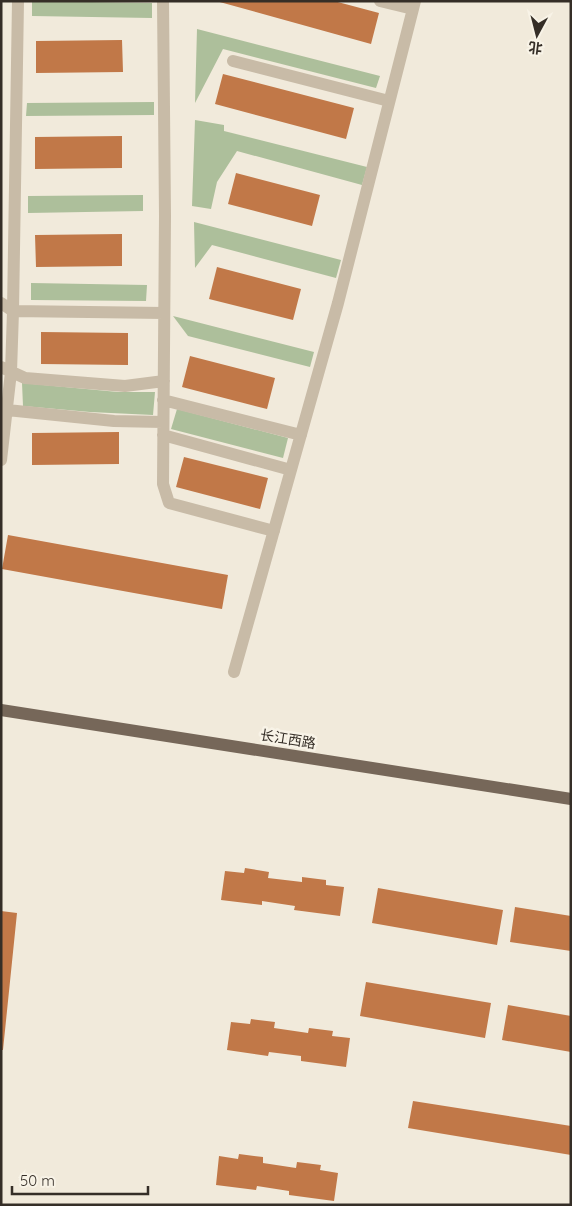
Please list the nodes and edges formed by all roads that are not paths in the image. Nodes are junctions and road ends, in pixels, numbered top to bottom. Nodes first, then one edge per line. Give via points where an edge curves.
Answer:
1 (18, 1) edge
2 (163, 1) edge
3 (380, 1) edge
4 (414, 5) edge
5 (233, 61) dead end
6 (389, 101) junction
7 (1, 303) edge
8 (13, 311) junction
9 (164, 313) junction
10 (6, 370) edge
11 (164, 381) junction
12 (164, 400) junction
13 (7, 410) junction
14 (163, 429) junction
15 (301, 435) junction
16 (1, 460) edge
17 (291, 470) junction
18 (274, 531) junction
19 (234, 672) dead end
20 (1, 710) edge
21 (571, 799) edge

1 - 8 street
2 - 9 street
3 - 4 street
4 - 6 street
5 - 6 street
6 - 15 street
7 - 8 street
8 - 9 street
8 - 10 street
9 - 11 street
10 - 11 street via 25,378 125,386
10 - 13 street
11 - 12 street
12 - 14 street
12 - 15 street
13 - 14 street
13 - 16 street
14 - 17 street
14 - 18 street via 163,484 169,503
15 - 17 street
17 - 18 street
18 - 19 street
20 - 21 main road, 长江西路

